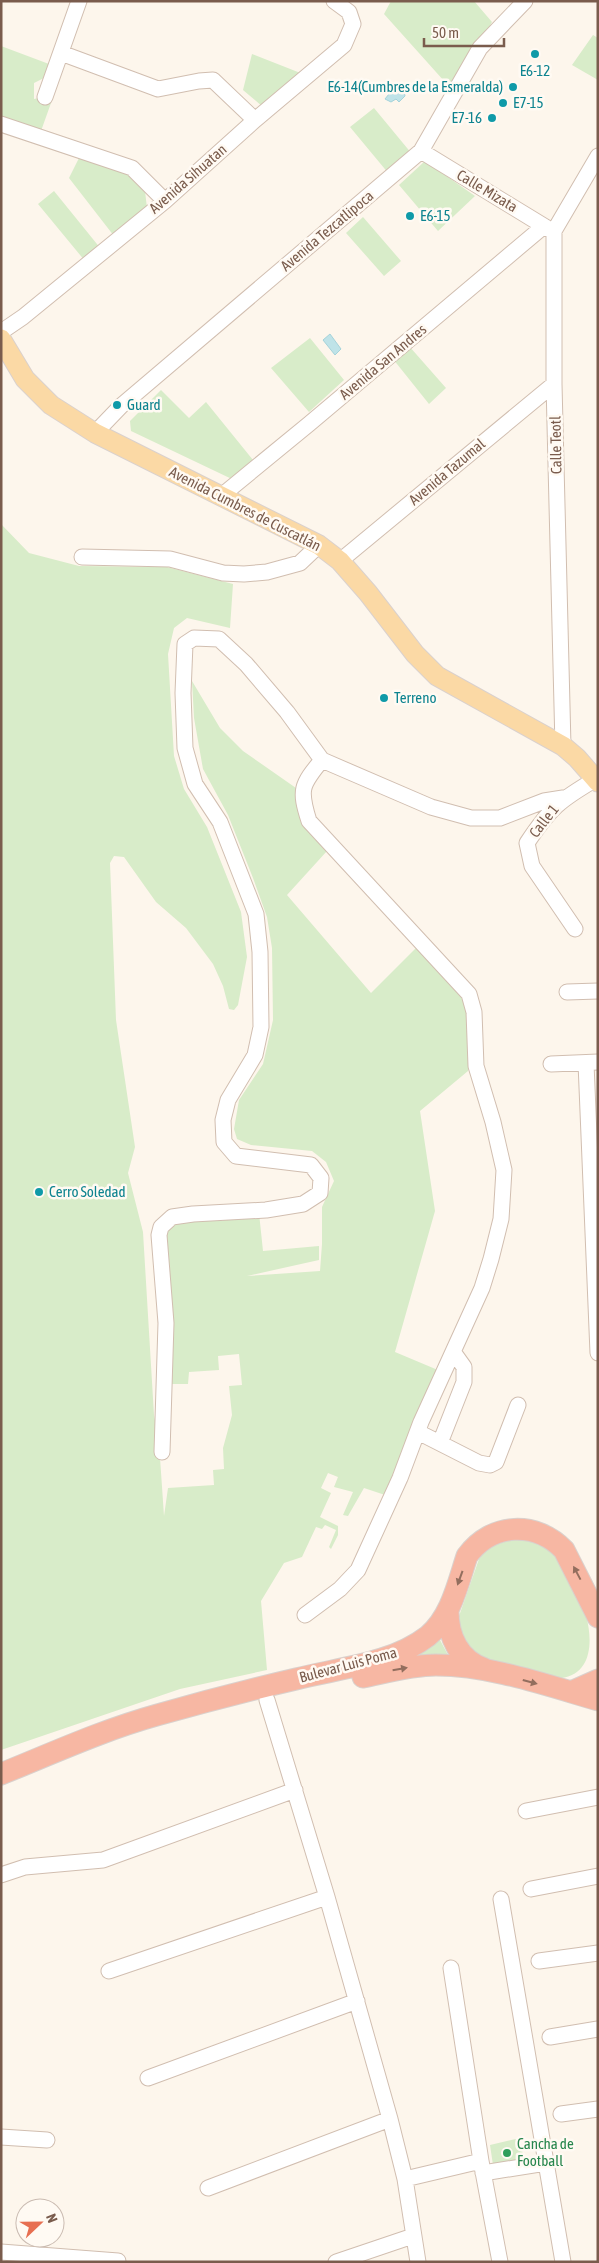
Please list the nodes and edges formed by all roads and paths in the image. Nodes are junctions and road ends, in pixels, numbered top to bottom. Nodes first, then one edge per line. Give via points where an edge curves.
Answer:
1 (79, 1) edge
2 (334, 1) edge
3 (525, 1) edge
4 (61, 53) junction
5 (45, 96) dead end
6 (255, 120) junction
7 (1, 124) edge
8 (421, 150) junction
9 (598, 156) edge
10 (165, 201) junction
11 (549, 229) junction
12 (1, 332) edge
13 (1, 339) edge
14 (554, 384) junction
15 (95, 432) junction
16 (220, 497) junction
17 (319, 545) junction
18 (82, 557) dead end
19 (340, 561) junction
20 (563, 746) junction
21 (322, 760) junction
22 (597, 781) edge
23 (563, 798) junction
24 (575, 929) dead end
25 (598, 991) edge
26 (567, 992) dead end
27 (592, 1063) edge
28 (550, 1064) dead end
29 (593, 1129) edge
30 (594, 1196) edge
31 (596, 1260) edge
32 (597, 1329) edge
33 (454, 1353) junction
34 (598, 1353) edge
35 (518, 1405) dead end
36 (418, 1432) junction
37 (440, 1443) junction
38 (162, 1452) dead end
39 (448, 1611) junction
40 (305, 1615) dead end
41 (598, 1617) edge
42 (490, 1671) junction
43 (598, 1680) edge
44 (284, 1682) junction
45 (570, 1692) junction
46 (268, 1700) junction
47 (598, 1700) edge
48 (1, 1774) edge
49 (1, 1785) edge
50 (295, 1790) junction
51 (598, 1798) edge
52 (526, 1811) dead end
53 (1, 1875) edge
54 (598, 1876) edge
55 (531, 1889) dead end
56 (327, 1897) junction
57 (501, 1899) dead end
58 (598, 1953) edge
59 (539, 1961) dead end
60 (451, 1968) dead end
61 (109, 1971) dead end
62 (357, 2001) junction
63 (598, 2029) edge
64 (550, 2037) dead end
65 (148, 2078) dead end
66 (598, 2109) edge
67 (560, 2114) dead end
68 (390, 2119) junction
69 (1, 2136) edge
70 (47, 2140) dead end
71 (546, 2163) junction
72 (482, 2167) junction
73 (406, 2179) junction
74 (208, 2188) dead end
75 (413, 2236) junction
76 (1, 2252) edge
77 (85, 2260) edge
78 (118, 2261) edge
79 (336, 2262) edge
80 (418, 2262) edge
81 (500, 2262) edge
82 (563, 2262) edge

1 - 4 street
2 - 6 street, Avenida Sihuatan via 349,12 353,24 344,45
3 - 8 street, Avenida Tezcatlipoca via 480,48
4 - 5 street
4 - 6 street via 158,89 213,80
6 - 10 street, Avenida Sihuatan
7 - 10 street via 132,168
8 - 11 street, Calle Mizata
8 - 15 street, Avenida Tezcatlipoca via 121,406
9 - 11 street
10 - 12 street, Avenida Sihuatan via 23,318
11 - 14 street, Calle Teotl
11 - 16 street, Avenida San Andres
13 - 15 main road, Avenida Cumbres de Cuscatlán via 25,379 43,399
14 - 19 street, Avenida Tazumal
14 - 20 street, Calle Teotl
15 - 16 main road, Avenida Cumbres de Cuscatlán
16 - 17 main road, Avenida Cumbres de Cuscatlán
17 - 18 street via 300,563 244,574 215,571 170,559
17 - 19 main road, Avenida Cumbres de Cuscatlán
19 - 20 main road, Avenida Cumbres de Cuscatlán via 415,654 437,676
20 - 22 main road, Avenida Cumbres de Cuscatlán
21 - 23 street via 431,807 471,818 500,818 544,801
21 - 33 street via 307,778 302,797 309,821 457,979 469,994 474,1012 476,1066 504,1170 501,1219 482,1288
21 - 38 street via 288,712 219,638 194,638 185,644 185,748 196,784 220,822 256,914 260,952 261,1027 255,1055 228,1100 223,1120 224,1142 236,1156 311,1165 321,1178 320,1193 303,1204 172,1217 161,1227 166,1323
22 - 23 street, Calle 1
23 - 24 street, Calle 1 via 549,811 527,843 532,866
25 - 26 street
27 - 28 street
27 - 29 street
29 - 30 street
30 - 31 street
31 - 32 street
32 - 34 street
33 - 36 street
33 - 37 street via 464,1367 464,1382
35 - 37 street via 496,1462 490,1465 479,1463
36 - 37 street
36 - 40 street via 358,1570 340,1589
41 -> 39 highway, Bulevar Luis Poma via 564,1550 545,1535 523,1528 498,1532 476,1544 467,1556
39 - 42 highway via 449,1631 458,1649 472,1663
39 - 44 highway, Bulevar Luis Poma via 434,1631 401,1651
42 -> 45 highway, Bulevar Luis Poma
46 -> 42 highway, Bulevar Luis Poma via 418,1666
43 - 45 highway
44 - 46 highway via 268,1692
44 - 48 highway, Bulevar Luis Poma via 132,1722
45 - 47 highway, Bulevar Luis Poma
46 - 49 highway, Bulevar Luis Poma via 129,1733
46 - 50 street
50 - 53 street via 103,1860 25,1867
50 - 56 street
51 - 52 street
54 - 55 street
56 - 61 street
56 - 62 street
57 - 71 street
58 - 59 street
60 - 72 street
62 - 65 street
62 - 68 street
63 - 64 street
66 - 67 street
68 - 73 street
68 - 74 street
69 - 70 street
71 - 72 street
71 - 82 street
72 - 73 street
72 - 81 street
73 - 75 street
75 - 79 street
75 - 80 street
76 - 77 street
77 - 78 street

